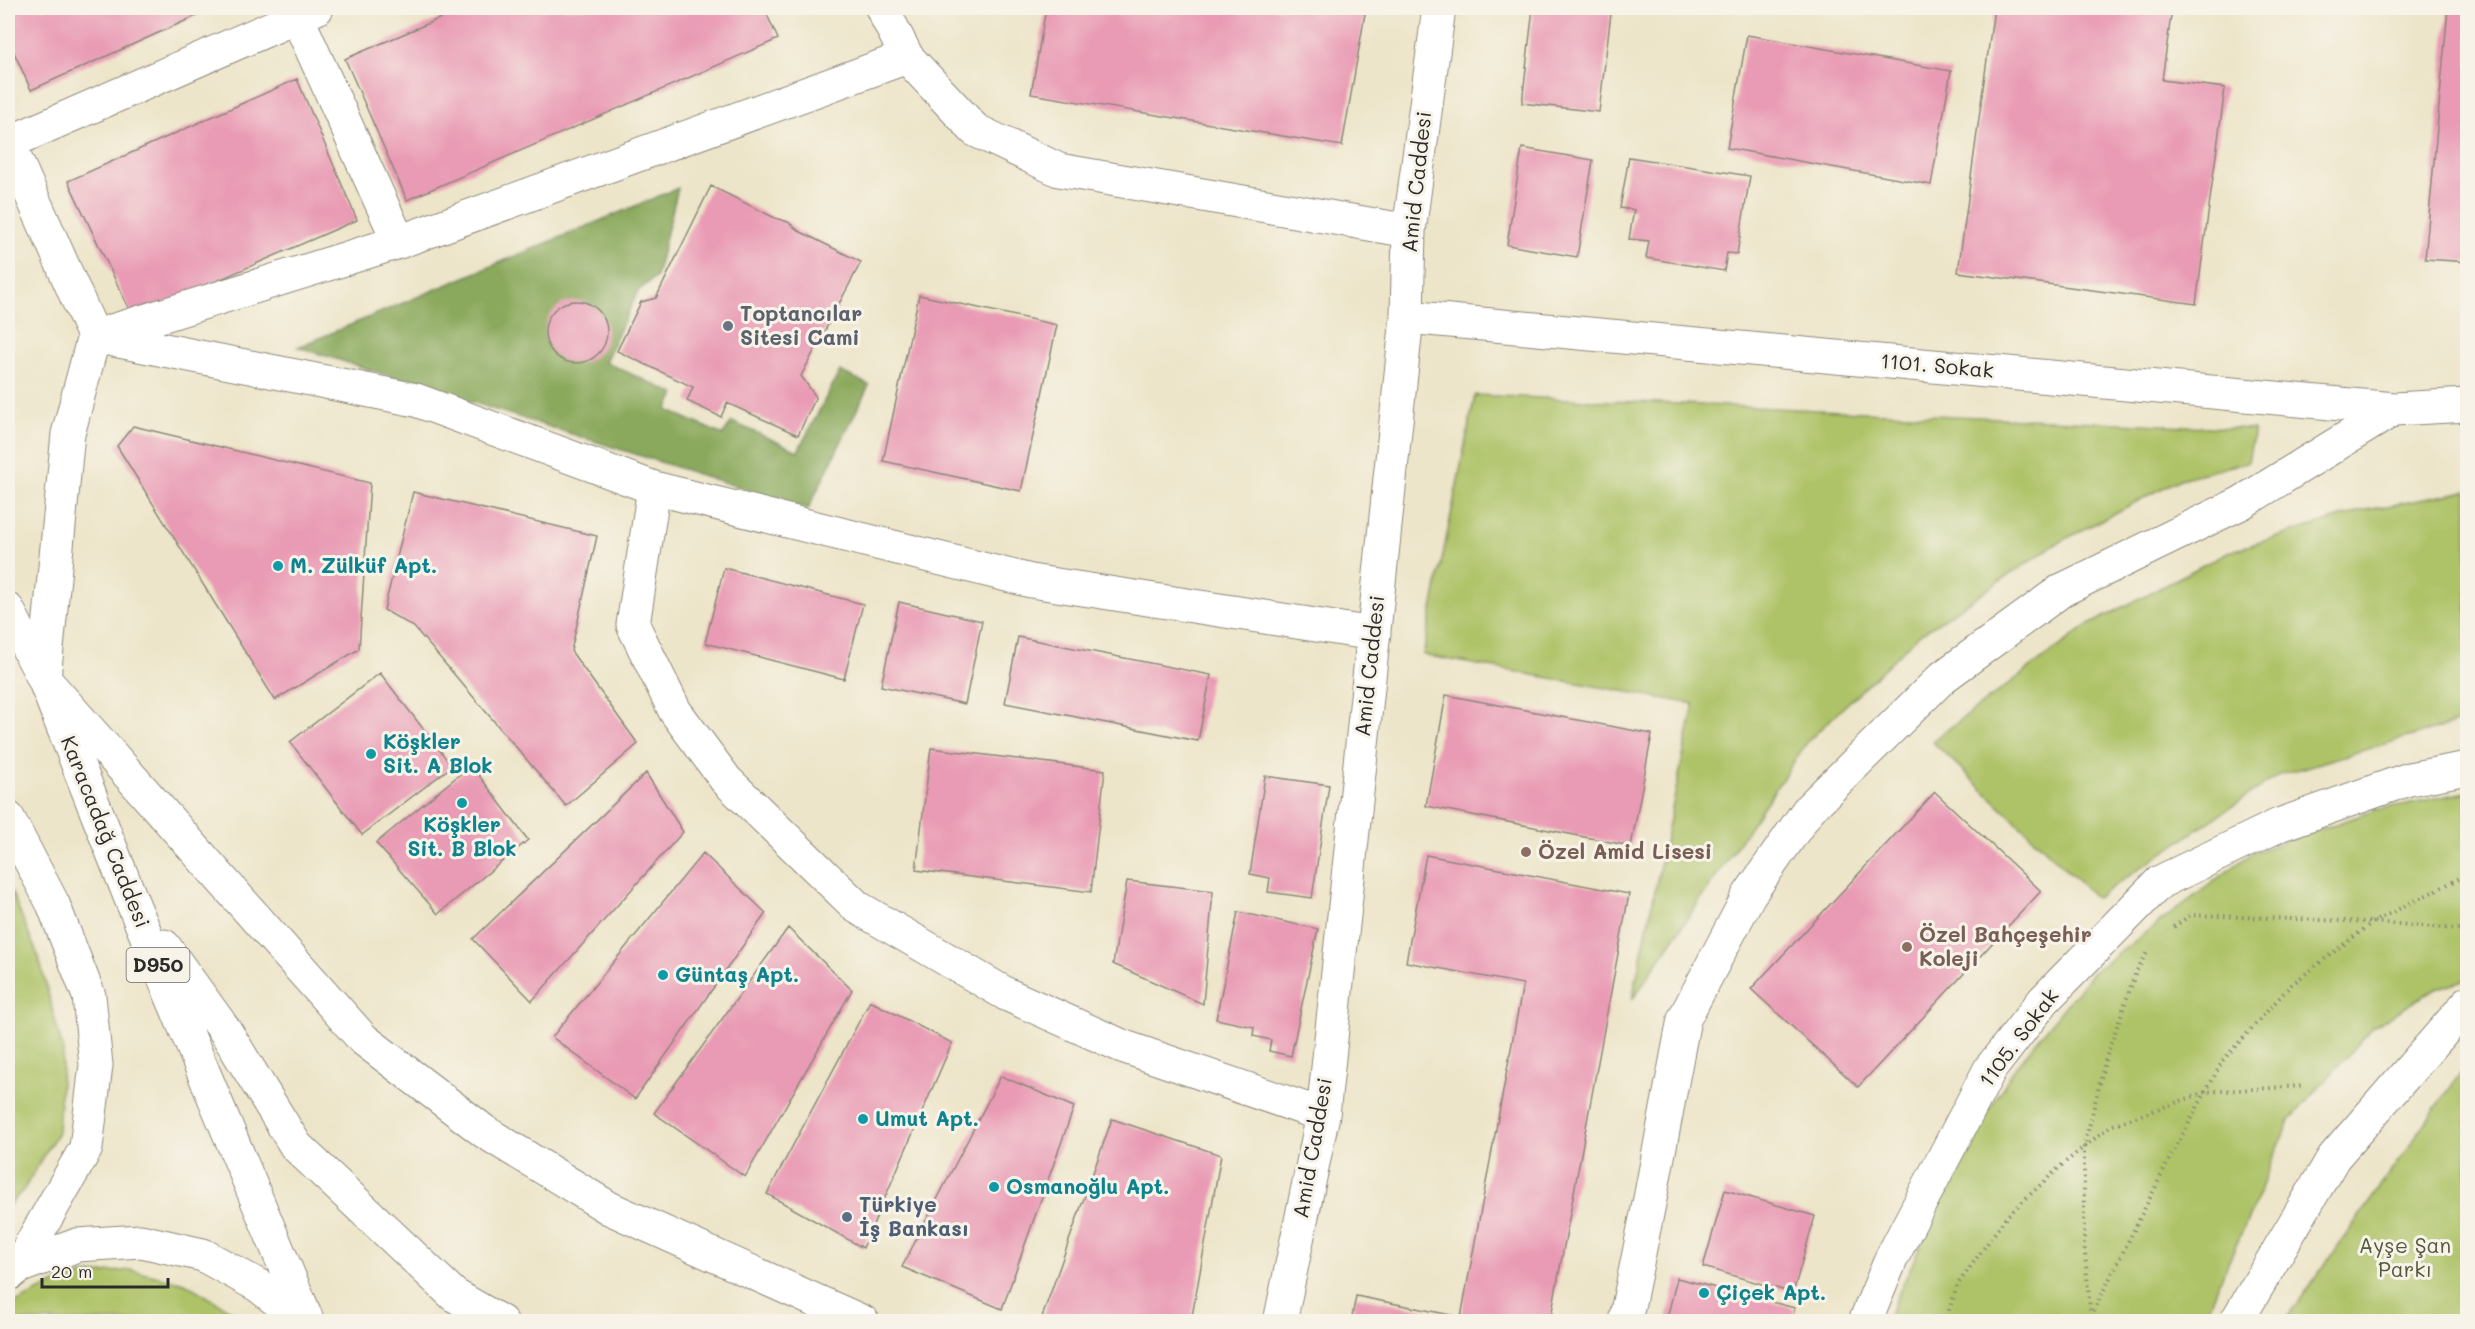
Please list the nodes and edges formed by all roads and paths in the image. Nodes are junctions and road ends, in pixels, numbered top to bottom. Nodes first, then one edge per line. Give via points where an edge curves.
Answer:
1 (882, 8) edge
2 (1439, 8) edge
3 (302, 11) edge
4 (907, 57) junction
5 (8, 142) edge
6 (1408, 231) junction
7 (399, 242) junction
8 (1407, 317) junction
9 (94, 336) junction
10 (2468, 405) edge
11 (2394, 409) junction
12 (654, 488) junction
13 (8, 610) edge
14 (1374, 634) junction
15 (44, 679) junction
16 (2468, 768) edge
17 (8, 818) edge
18 (2468, 874) edge
19 (131, 899) junction
20 (2373, 922) junction
21 (2171, 929) dead end
22 (2468, 930) edge
23 (2153, 943) dead end
24 (2468, 1003) edge
25 (2302, 1086) dead end
26 (2206, 1092) junction
27 (1323, 1115) junction
28 (2084, 1147) junction
29 (11, 1270) edge
30 (2090, 1320) edge
31 (306, 1322) edge
32 (501, 1322) edge
33 (863, 1322) edge
34 (1280, 1322) edge
35 (1624, 1322) edge
36 (1865, 1322) edge
37 (1945, 1322) edge
38 (2236, 1322) edge

1 - 4 main road
2 - 6 main road, Amid Caddesi
3 - 5 main road
3 - 7 main road
4 - 6 main road via 975,130 1059,170
4 - 7 main road
5 - 9 main road
6 - 8 main road, Amid Caddesi
7 - 9 main road
8 - 11 main road, 1101. Sokak
8 - 14 main road, Amid Caddesi
9 - 12 main road via 416,400
9 - 15 main road via 68,434
10 - 11 main road, 1101. Sokak
11 - 35 main road via 2241,503 2062,590 1943,677 1809,809 1749,895 1683,1019
12 - 14 main road via 1031,581
12 - 27 main road via 633,625 675,711 726,780 857,908 1005,994 1079,1027 1122,1046
13 - 15 main road, Karacadağ Caddesi / D950
14 - 27 main road, Amid Caddesi
15 - 19 main road, Karacadağ Caddesi / D950
15 - 33 main road via 363,1039 485,1132 609,1208
16 - 36 main road, 1105. Sokak via 2409,779 2279,825 2160,882 2044,1000 1990,1069 1892,1257
17 - 29 main road via 53,904 89,996 96,1065 86,1148
18 - 20 path
19 - 31 main road, Karacadağ Caddesi / D950
19 - 32 main road via 226,1032 296,1146 454,1295
20 - 21 path via 2190,915
20 - 22 path
20 - 26 path via 2291,985 2223,1060
23 - 28 path via 2136,972 2106,1058
24 - 38 main road via 2334,1157
25 - 26 path
26 - 28 path via 2110,1126
26 - 30 path
27 - 34 main road, Amid Caddesi
28 - 30 path via 2084,1242
28 - 37 path via 2007,1216 1958,1284
29 - 31 main road via 77,1245 141,1241 203,1255 259,1286

